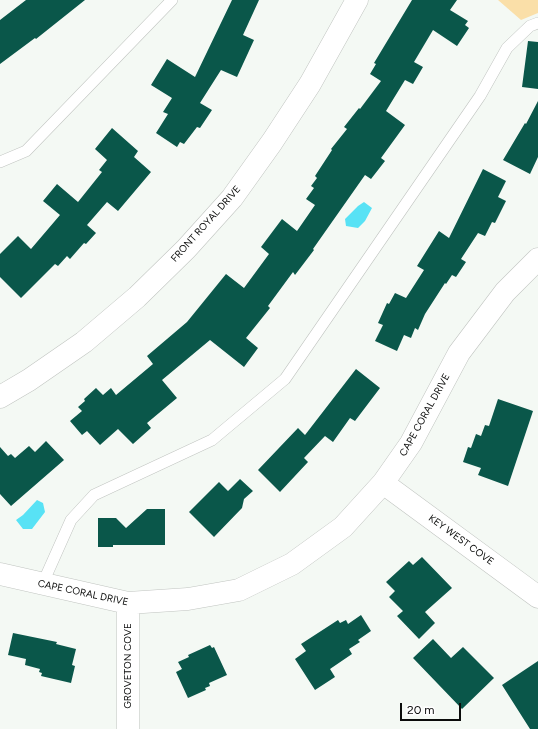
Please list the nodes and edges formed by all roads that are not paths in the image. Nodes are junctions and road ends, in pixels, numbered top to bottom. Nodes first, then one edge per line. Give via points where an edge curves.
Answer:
1 (172, 0) edge
2 (357, 0) edge
3 (538, 23) edge
4 (0, 162) edge
5 (538, 259) edge
6 (0, 398) edge
7 (383, 483) junction
8 (0, 574) edge
9 (42, 584) junction
10 (538, 597) edge
11 (128, 603) junction
12 (128, 729) edge

1 - 4 lane via 26,151
2 - 6 street, FRONT ROYAL DRIVE via 310,84 232,198 186,249 137,297 84,342
3 - 9 lane via 530,26 507,48 480,96 285,379 212,440 94,495 71,520
5 - 7 street, CAPE CORAL DRIVE via 506,292 459,353 411,443
7 - 10 street, KEY WEST COVE
7 - 11 street, CAPE CORAL DRIVE via 343,527 292,564 239,590 188,599
8 - 9 street, CAPE CORAL DRIVE
9 - 11 street, CAPE CORAL DRIVE
11 - 12 street, GROVETON COVE

